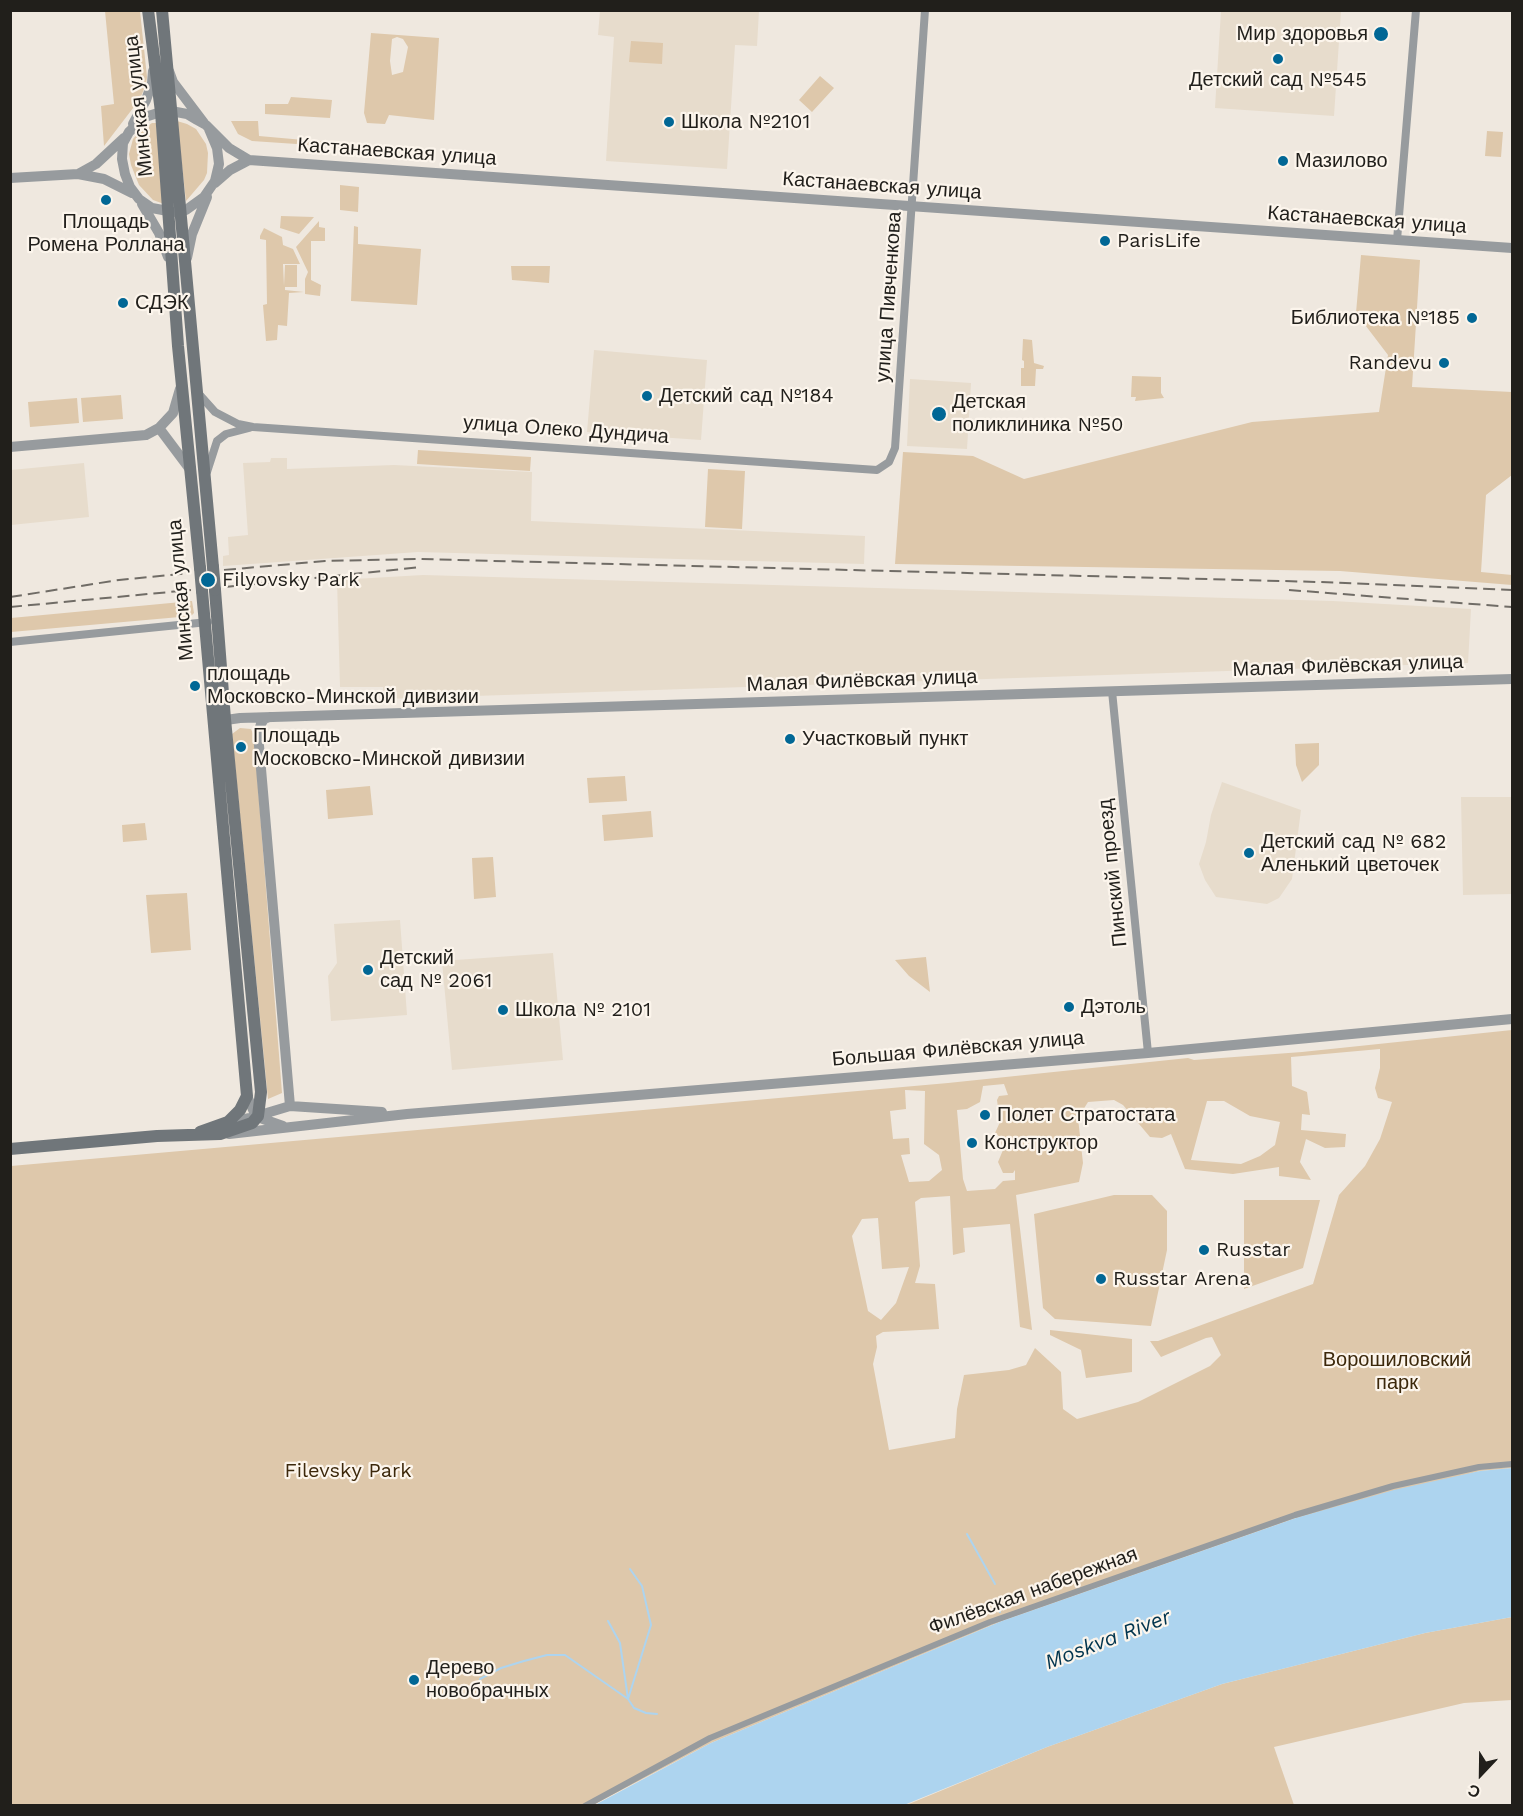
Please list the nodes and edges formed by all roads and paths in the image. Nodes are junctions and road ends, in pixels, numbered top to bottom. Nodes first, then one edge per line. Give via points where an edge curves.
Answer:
1 (148, 10) edge
2 (162, 10) edge
3 (925, 10) edge
4 (1416, 10) edge
5 (167, 64) junction
6 (154, 65) junction
7 (166, 112) junction
8 (207, 127) junction
9 (128, 134) junction
10 (249, 160) junction
11 (78, 174) junction
12 (10, 178) edge
13 (211, 188) junction
14 (137, 197) junction
15 (912, 206) junction
16 (174, 212) junction
17 (1397, 240) junction
18 (1512, 248) edge
19 (179, 271) junction
20 (182, 383) junction
21 (197, 391) junction
22 (253, 427) junction
23 (159, 428) junction
24 (10, 447) edge
25 (189, 468) junction
26 (877, 470) joint
27 (205, 480) junction
28 (218, 621) junction
29 (204, 623) junction
30 (10, 642) edge
31 (1512, 679) edge
32 (1112, 691) junction
33 (270, 717) junction
34 (219, 721) junction
35 (1512, 1019) edge
36 (1148, 1053) junction
37 (261, 1092) junction
38 (247, 1096) junction
39 (284, 1108) junction
40 (407, 1114) junction
41 (258, 1116) junction
42 (228, 1122) junction
43 (295, 1128) junction
44 (193, 1134) junction
45 (220, 1134) junction
46 (10, 1149) edge
47 (1512, 1464) edge
48 (585, 1806) edge

1 - 6 main road, Минская улица
2 - 5 main road, Минская улица
3 - 15 street, улица Пивченкова
4 - 17 street
5 - 7 main road, Минская улица
5 - 8 street via 173,82
6 - 7 main road, Минская улица
6 - 9 street via 146,100
7 - 8 street, Кастанаевская улица via 187,114
7 - 9 street via 145,117
7 - 16 main road, Минская улица
8 - 10 street, Кастанаевская улица
8 - 13 street via 219,156 218,173
9 - 11 street via 96,164
9 - 14 street via 122,159
10 - 13 street via 230,170
10 - 15 street, Кастанаевская улица
11 - 12 street
11 - 14 street via 105,179
13 - 16 street via 199,201
13 - 19 street
14 - 16 street via 152,208
14 - 19 street
15 - 17 street, Кастанаевская улица
15 - 26 street, улица Пивченкова via 895,448 889,462
16 - 19 main road, Минская улица
17 - 18 street, Кастанаевская улица
19 - 20 main road, Минская улица
19 - 21 main road, Минская улица
20 - 23 street via 173,413
20 - 25 main road, Минская улица
21 - 22 street, улица Олеко Дундича via 215,412 237,424
21 - 27 main road, Минская улица
22 - 26 street, улица Олеко Дундича
22 - 27 street, улица Олеко Дундича via 226,434 218,441
23 - 24 street via 146,435
23 - 25 street
25 - 29 main road, Минская улица, bridge
27 - 28 main road, Минская улица, bridge
28 - 29 street
28 - 34 main road, Минская улица
29 - 30 street
29 - 34 main road, Минская улица
31 - 32 street, Малая Филёвская улица
32 - 33 street, Малая Филёвская улица
32 - 36 street, Пинский проезд
33 - 34 street, Малая Филёвская улица
33 - 39 street via 261,724 258,734
34 - 37 main road, Минская улица
34 - 38 main road, Минская улица
35 - 36 street, Большая Филёвская улица
36 - 40 street, Большая Филёвская улица
37 - 39 street via 266,1100
37 - 41 main road, Минская улица
38 - 41 street
38 - 42 main road
39 - 40 street, Большая Филёвская улица
39 - 41 street, Большая Филёвская улица
40 - 43 street, Большая Филёвская улица
41 - 42 street, Большая Филёвская улица
41 - 43 street, Большая Филёвская улица
41 - 45 main road via 249,1125
42 - 44 main road
43 - 45 street, Большая Филёвская улица
44 - 45 main road, Большая Филёвская улица
44 - 46 main road, Большая Филёвская улица
47 - 48 street, Филёвская набережная via 1479,1467 1393,1486 1317,1508 990,1622 710,1738

